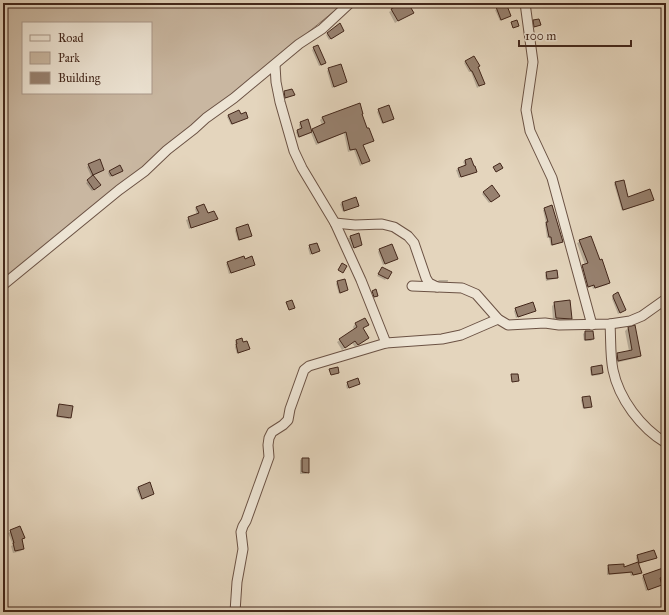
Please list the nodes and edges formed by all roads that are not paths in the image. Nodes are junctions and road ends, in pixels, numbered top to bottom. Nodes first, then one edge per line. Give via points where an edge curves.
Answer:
1 (350, 3) edge
2 (525, 3) edge
3 (275, 64) junction
4 (335, 223) junction
5 (3, 285) edge
6 (412, 286) dead end
7 (438, 288) junction
8 (666, 299) edge
9 (498, 319) junction
10 (610, 324) junction
11 (592, 325) junction
12 (386, 343) junction
13 (666, 443) edge
14 (235, 612) edge

1 - 3 street via 322,29
2 - 11 street via 532,62 526,110 530,131 552,178
3 - 4 street via 280,102 294,151
3 - 5 street
4 - 7 street via 382,224 394,227 414,243 426,278
4 - 12 street
6 - 7 street
7 - 9 street via 462,288 476,294
8 - 10 street via 642,316
9 - 11 street via 508,325
9 - 12 street via 461,335
10 - 11 street
10 - 13 street via 612,364 619,389 642,423
12 - 14 street via 309,366 304,370 288,420 272,432 269,438 269,457 242,526 243,549

